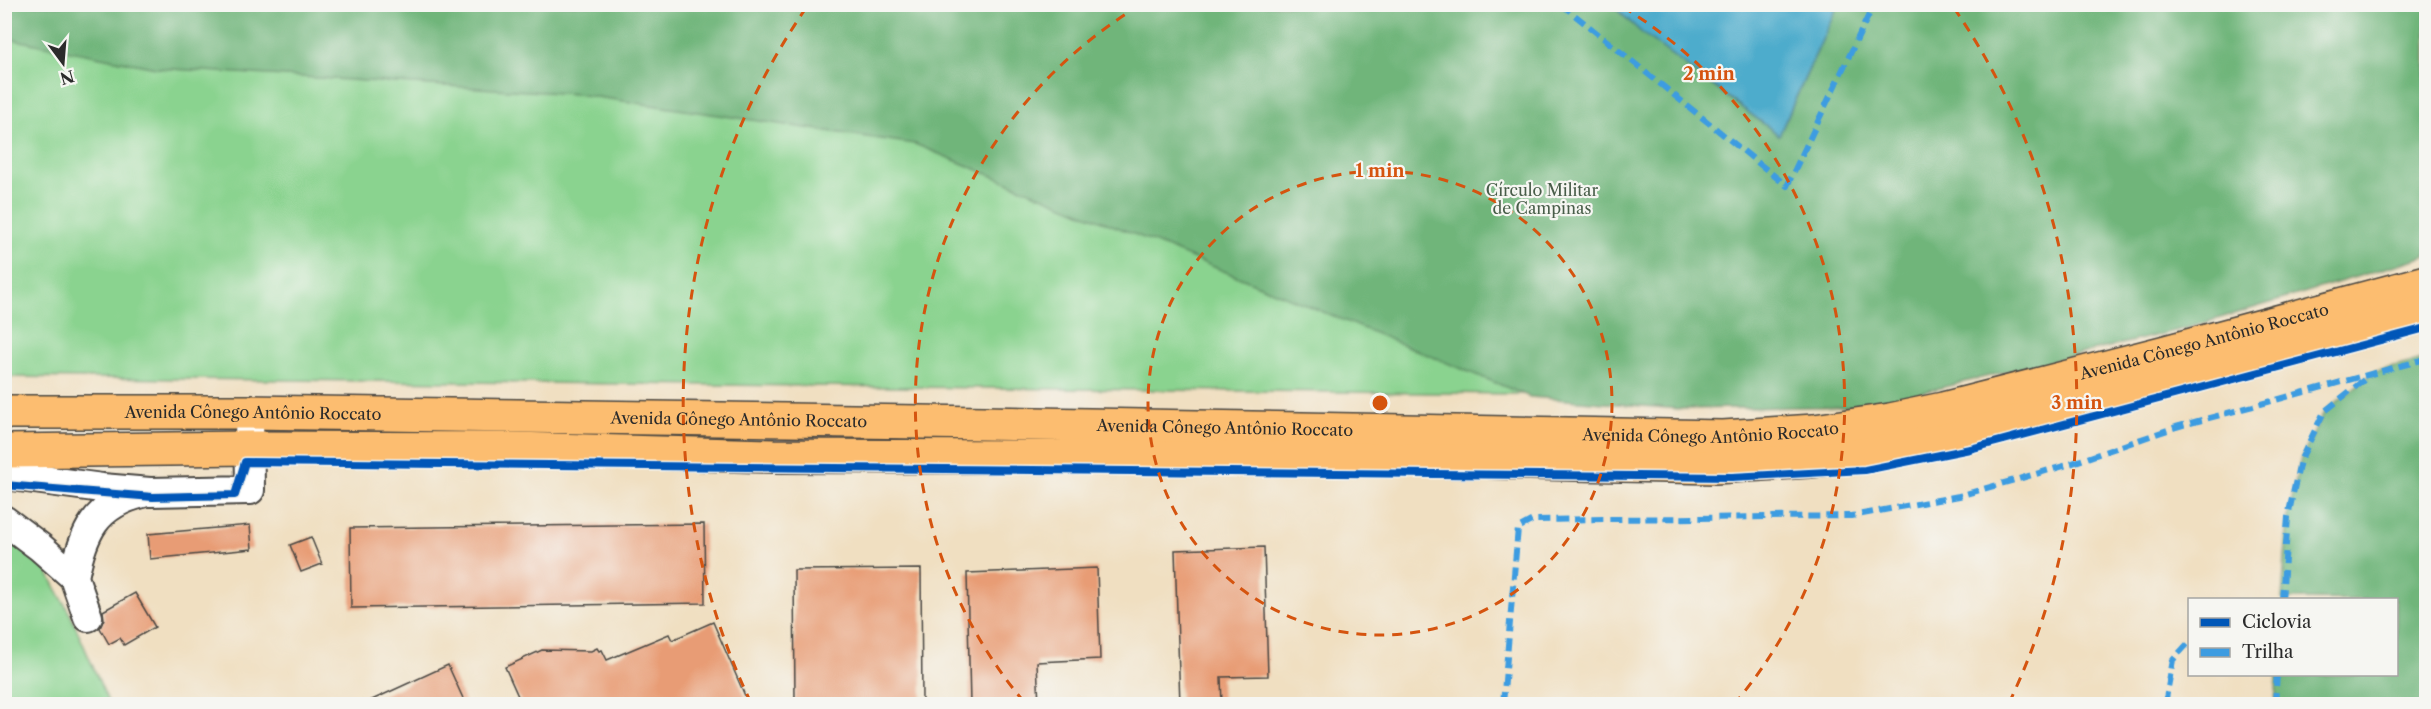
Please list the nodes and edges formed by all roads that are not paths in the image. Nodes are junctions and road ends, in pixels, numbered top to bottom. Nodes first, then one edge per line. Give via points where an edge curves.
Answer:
1 (2427, 282) edge
2 (2427, 312) edge
3 (4, 412) edge
4 (249, 412) junction
5 (250, 448) junction
6 (4, 451) edge
7 (4, 475) edge
8 (150, 492) junction
9 (4, 520) edge
10 (74, 577) junction
11 (88, 617) dead end

1 - 4 main road, Avenida Cônego Antônio Roccato via 1943,409 1814,431 1723,437
2 - 5 main road, Avenida Cônego Antônio Roccato via 1960,437 1886,452 1774,464 1715,467 1288,458
3 - 4 main road, Avenida Cônego Antônio Roccato
4 - 5 street
5 - 6 main road, Avenida Cônego Antônio Roccato
5 - 8 street via 250,490
7 - 8 street
8 - 10 street via 113,503 99,515 83,540
9 - 10 street
10 - 11 street

